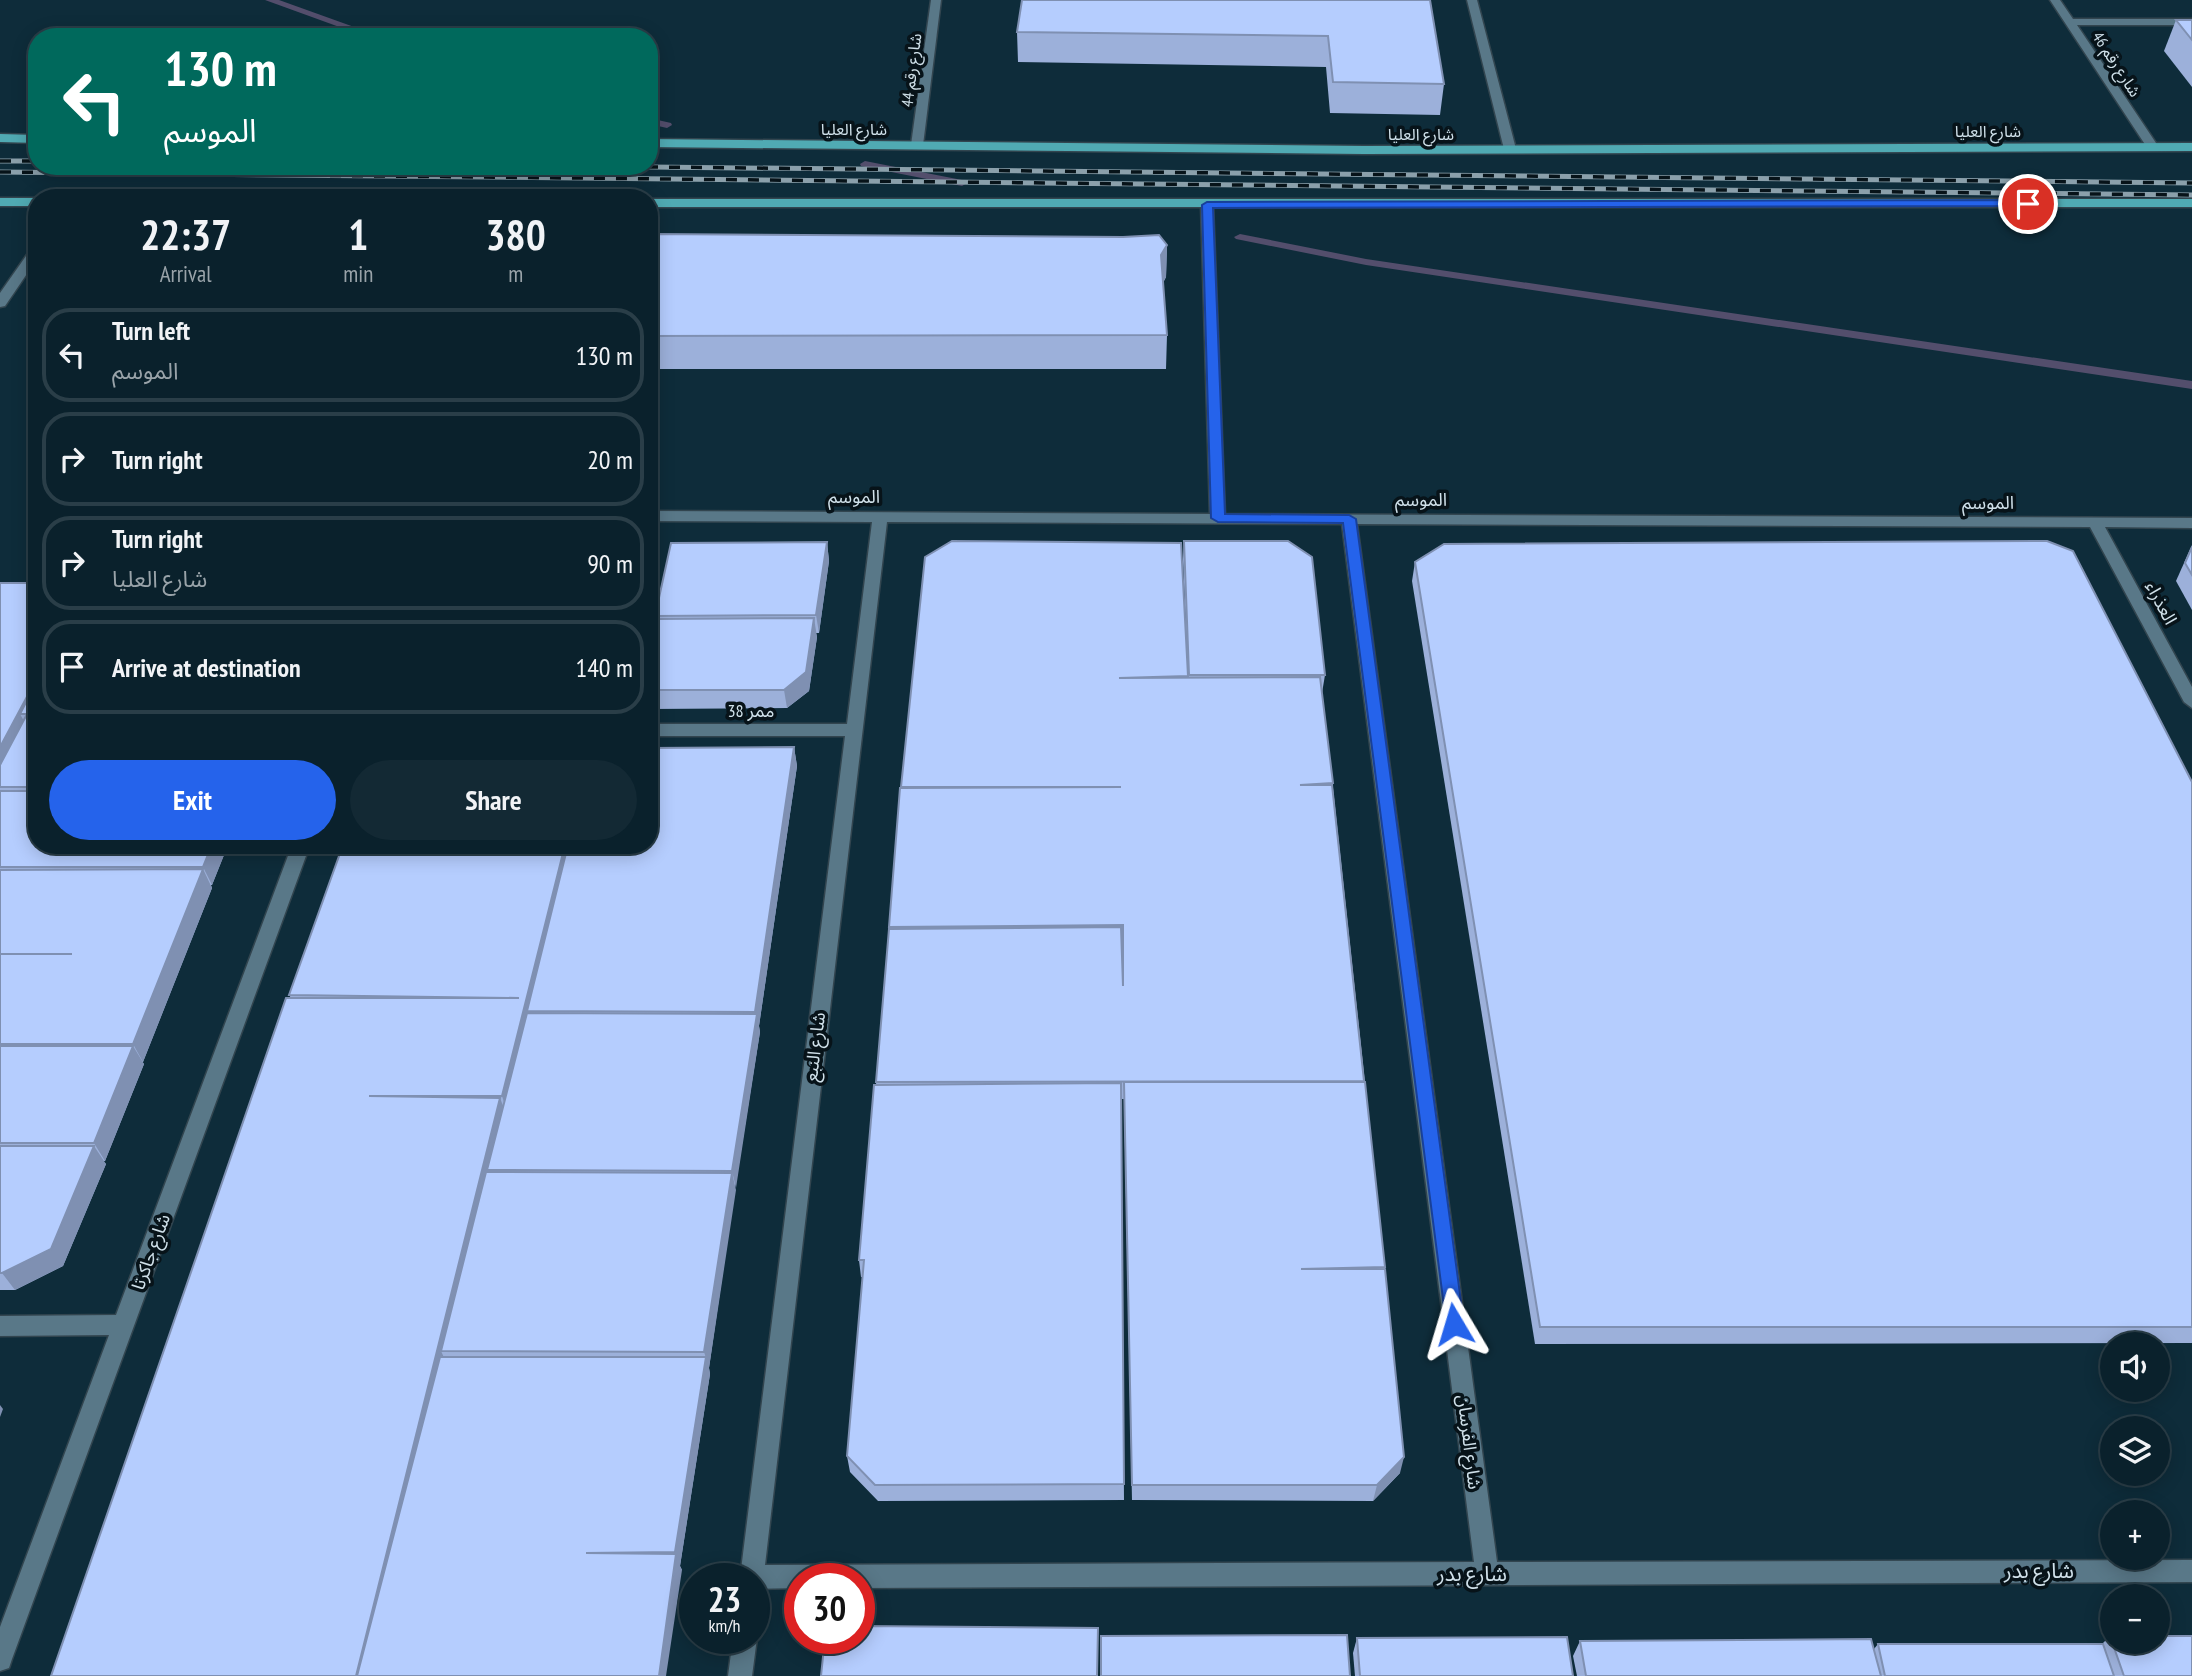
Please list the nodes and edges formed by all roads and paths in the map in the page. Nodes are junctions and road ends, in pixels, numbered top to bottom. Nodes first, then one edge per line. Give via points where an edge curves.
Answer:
1 (936, 0) edge
2 (1472, 0) edge
3 (2054, 0) edge
4 (2070, 22) junction
5 (2192, 22) edge
6 (0, 138) edge
7 (28, 139) edge
8 (658, 143) edge
9 (917, 145) junction
10 (2152, 146) junction
11 (2192, 146) edge
12 (1510, 149) junction
13 (0, 201) edge
14 (28, 202) edge
15 (658, 203) edge
16 (2192, 204) edge
17 (1207, 205) junction
18 (28, 262) edge
19 (0, 303) edge
20 (658, 516) edge
21 (880, 517) junction
22 (1218, 518) junction
23 (1349, 519) junction
24 (2095, 523) junction
25 (2192, 523) edge
26 (2192, 702) edge
27 (658, 730) edge
28 (852, 730) junction
29 (298, 854) edge
30 (123, 1325) junction
31 (0, 1326) edge
32 (754, 1563) edge
33 (2192, 1571) edge
34 (1487, 1573) junction
35 (770, 1578) edge
36 (743, 1654) edge
37 (0, 1658) edge
38 (740, 1676) edge

1 - 9 street, شارع رقم 44
2 - 12 street
3 - 4 street, شارع رقم 46
4 - 5 street
4 - 10 street, شارع رقم 46
6 - 7 main road
8 - 9 main road, شارع العليا
9 - 12 main road, شارع العليا
10 - 11 main road, شارع العليا
10 - 12 main road, شارع العليا
13 - 14 main road
15 - 17 main road
16 - 17 main road
17 - 22 street
18 - 19 street
20 - 21 street, الموسم
21 - 22 street, الموسم
21 - 28 street, شارع النبع
22 - 23 street, الموسم
23 - 24 street, الموسم
23 - 34 street, شارع الفرسان
24 - 25 street, الموسم
24 - 26 street, العذراء
27 - 28 street, ممر 38
28 - 32 street, شارع النبع
29 - 30 street, شارع جاكرتا
30 - 31 street
30 - 37 street, شارع جاكرتا
33 - 34 street, شارع بدر
34 - 35 street, شارع بدر
36 - 38 street

